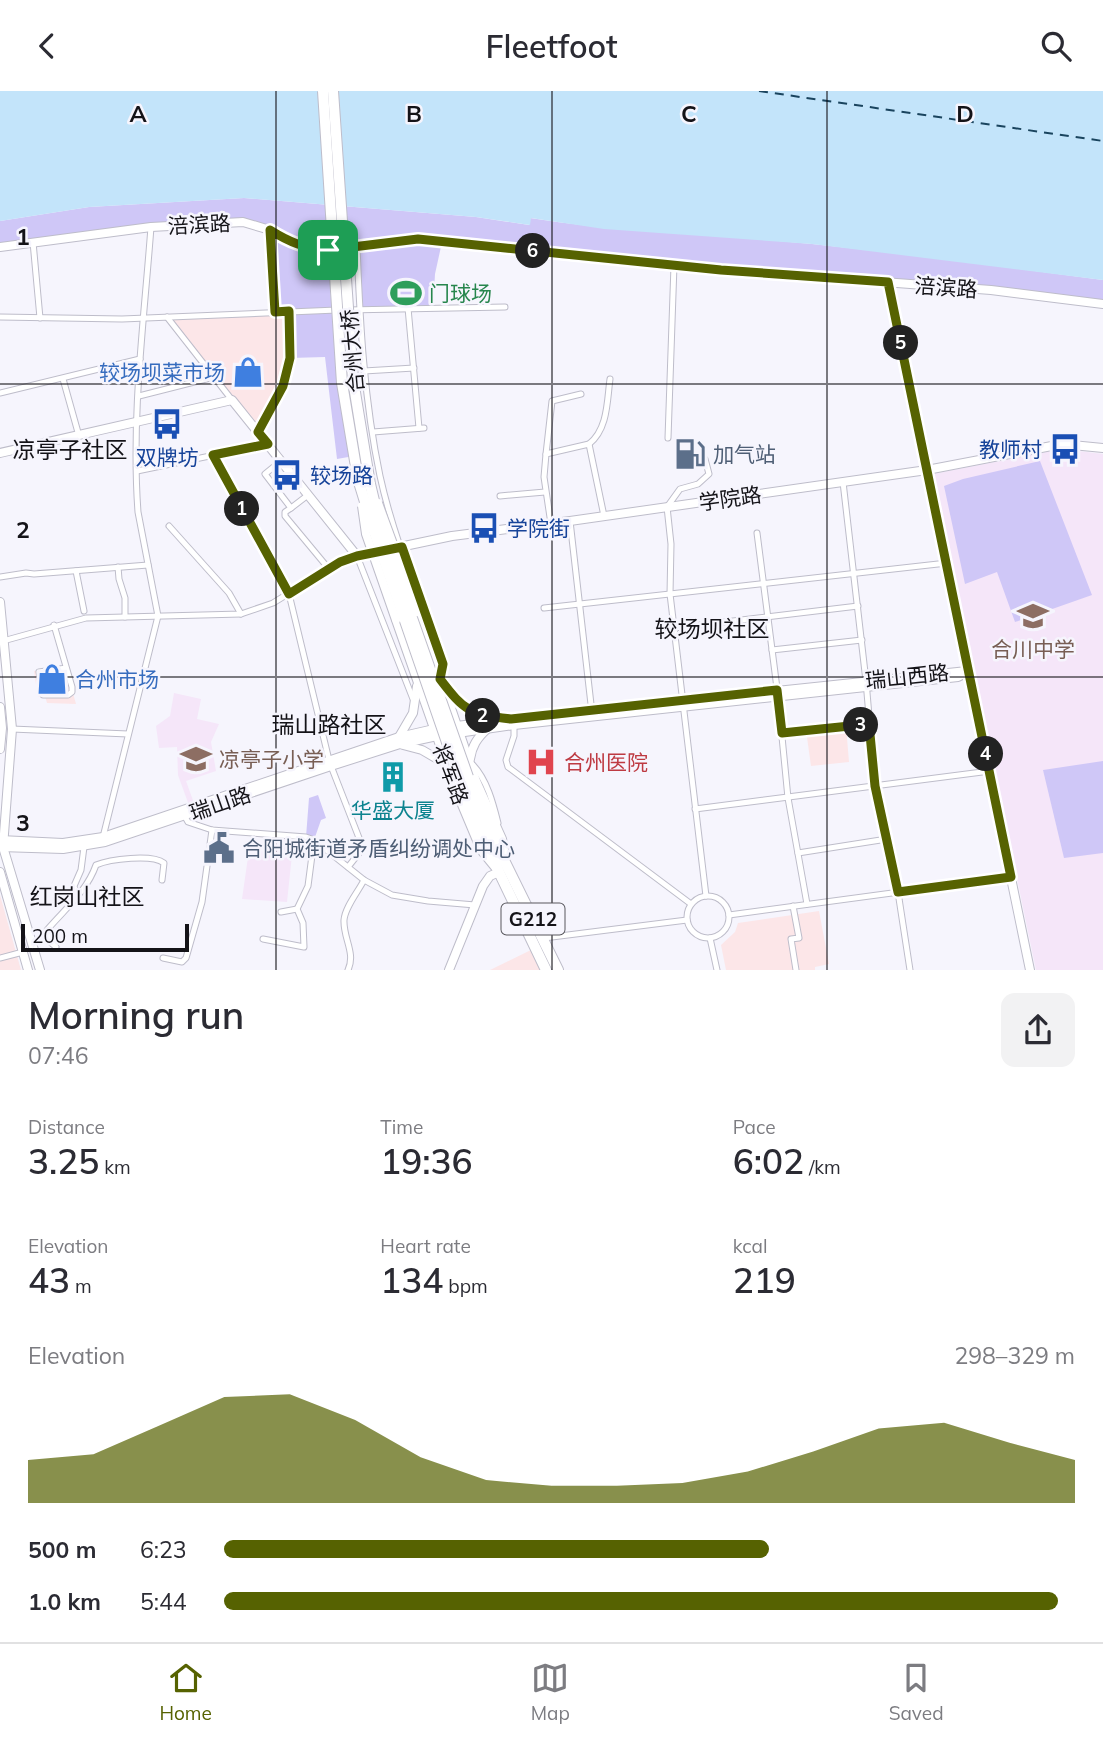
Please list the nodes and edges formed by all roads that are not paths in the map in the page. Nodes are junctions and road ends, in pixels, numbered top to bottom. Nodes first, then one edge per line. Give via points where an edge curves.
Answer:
1 (323, 91) edge
2 (333, 91) edge
3 (150, 227) junction
4 (270, 230) junction
5 (33, 242) junction
6 (357, 246) junction
7 (0, 247) edge
8 (674, 265) junction
9 (888, 282) junction
10 (1103, 304) edge
11 (505, 307) dead end
12 (360, 309) junction
13 (408, 309) junction
14 (289, 311) junction
15 (275, 312) junction
16 (0, 317) edge
17 (167, 317) junction
18 (40, 318) junction
19 (145, 318) junction
20 (140, 359) junction
21 (414, 368) junction
22 (364, 371) junction
23 (214, 377) junction
24 (62, 379) junction
25 (610, 379) dead end
26 (0, 393) edge
27 (582, 394) dead end
28 (139, 397) junction
29 (232, 400) junction
30 (137, 422) junction
31 (258, 432) junction
32 (373, 432) junction
33 (79, 436) junction
34 (668, 438) dead end
35 (268, 444) junction
36 (589, 444) junction
37 (1103, 448) edge
38 (0, 453) edge
39 (546, 454) junction
40 (213, 455) junction
41 (705, 459) dead end
42 (281, 461) junction
43 (927, 470) junction
44 (136, 471) junction
45 (358, 479) junction
46 (843, 482) junction
47 (370, 484) junction
48 (545, 492) junction
49 (308, 495) junction
50 (500, 496) dead end
51 (667, 507) junction
52 (291, 508) junction
53 (604, 517) junction
54 (570, 521) junction
55 (551, 524) junction
56 (169, 526) dead end
57 (757, 533) dead end
58 (402, 547) junction
59 (357, 556) junction
60 (947, 563) junction
61 (148, 565) junction
62 (118, 567) junction
63 (329, 569) junction
64 (76, 571) junction
65 (854, 574) junction
66 (0, 577) edge
67 (764, 584) junction
68 (289, 594) junction
69 (670, 594) junction
70 (0, 602) edge
71 (580, 604) junction
72 (858, 606) junction
73 (544, 608) dead end
74 (84, 611) dead end
75 (241, 614) junction
76 (158, 616) junction
77 (125, 617) junction
78 (768, 617) junction
79 (54, 625) junction
80 (674, 628) junction
81 (862, 640) junction
82 (2, 641) edge
83 (772, 650) junction
84 (66, 668) junction
85 (970, 671) junction
86 (440, 679) junction
87 (418, 683) junction
88 (866, 684) junction
89 (778, 693) junction
90 (414, 702) junction
91 (683, 703) junction
92 (0, 707) edge
93 (592, 713) junction
94 (512, 722) junction
95 (869, 724) junction
96 (12, 729) junction
97 (458, 729) junction
98 (487, 729) junction
99 (435, 732) junction
100 (782, 733) junction
101 (128, 734) junction
102 (399, 741) junction
103 (0, 749) edge
104 (470, 762) junction
105 (330, 763) junction
106 (446, 764) junction
107 (990, 771) junction
108 (464, 779) junction
109 (875, 786) junction
110 (788, 797) junction
111 (695, 809) junction
112 (184, 815) junction
113 (212, 829) junction
114 (103, 837) junction
115 (887, 839) junction
116 (314, 840) junction
117 (2, 843) edge
118 (84, 847) junction
119 (798, 853) junction
120 (348, 867) junction
121 (503, 870) junction
122 (0, 872) edge
123 (1011, 877) junction
124 (162, 880) dead end
125 (364, 880) junction
126 (898, 892) junction
127 (706, 896) junction
128 (77, 897) junction
129 (691, 904) junction
130 (807, 904) junction
131 (475, 905) junction
132 (793, 906) junction
133 (297, 909) junction
134 (281, 912) dead end
135 (729, 915) junction
136 (687, 920) junction
137 (542, 938) junction
138 (710, 938) junction
139 (263, 939) dead end
140 (56, 947) dead end
141 (23, 952) junction
142 (0, 958) edge
143 (163, 958) dead end
144 (28, 970) edge
145 (40, 970) edge
146 (348, 970) edge
147 (449, 970) edge
148 (546, 970) edge
149 (558, 970) edge
150 (717, 970) edge
151 (796, 970) edge
152 (910, 970) edge
153 (1030, 970) edge

1 - 45 highway, 合州大桥 / G212, bridge via 342,383
2 - 47 highway, 合州大桥 / G212, bridge via 353,380
3 - 4 main road, 涪滨路 via 243,222
3 - 5 main road, 涪滨路
3 - 19 street
4 - 6 main road, 涪滨路 via 293,244 314,249
4 - 15 street
5 - 7 main road, 涪滨路
5 - 18 street
6 - 8 main road, 涪滨路 via 418,239
6 - 12 street
8 - 9 main road, 涪滨路
8 - 34 street
9 - 10 main road, 涪滨路
9 - 43 main road
11 - 13 street
12 - 13 street
12 - 14 street
12 - 22 street
13 - 21 street
14 - 15 street
14 - 31 street via 290,358 283,386
15 - 17 street
16 - 18 street
17 - 19 street
17 - 23 street
18 - 19 street
19 - 20 street
20 - 24 street
20 - 28 street
21 - 22 street
21 - 32 street via 422,428
22 - 32 street
23 - 28 street
23 - 29 street
24 - 26 street
24 - 33 street
25 - 36 street via 605,416 598,437
27 - 39 street via 552,401
28 - 30 street
29 - 30 main road
29 - 31 main road
30 - 33 main road
30 - 44 street
31 - 35 main road
32 - 58 street
33 - 38 main road
35 - 40 street
35 - 42 main road
36 - 39 street
36 - 53 street
37 - 43 main road, 学院路 via 1062,444
39 - 48 street
40 - 44 street
40 - 68 street
41 - 51 street via 709,474 698,484 680,489
42 - 49 main road
42 - 52 street via 265,474
43 - 46 main road, 学院路
43 - 60 main road
44 - 61 street
45 - 87 main road, 将军路, bridge via 366,534
45 - 108 highway, G212, bridge
46 - 51 main road, 学院路
46 - 65 street
47 - 86 main road, 将军路, bridge
47 - 108 highway, G212, bridge
48 - 50 street
48 - 55 street
49 - 52 street
49 - 59 main road
51 - 53 main road, 学院路
51 - 69 street
52 - 63 street via 285,516
53 - 54 main road, 学院路
54 - 55 main road, 学院路
54 - 71 street
55 - 58 main road, 学院路
56 - 75 street via 229,593
57 - 67 street
58 - 59 main road, 学院路
58 - 86 street via 443,664
59 - 63 street
59 - 90 street
60 - 65 street
60 - 85 main road
61 - 62 street
61 - 76 street
62 - 64 street
62 - 77 street
63 - 68 street
64 - 66 street
64 - 74 street
65 - 67 street
65 - 72 street
67 - 69 street
67 - 78 street
68 - 75 street
68 - 105 street
69 - 71 street
69 - 80 street
70 - 82 main road
71 - 73 street
71 - 93 street
72 - 78 street
72 - 81 street
75 - 76 street
76 - 77 street
76 - 101 street
77 - 79 street
78 - 80 street
78 - 83 street
79 - 82 street
79 - 84 street
80 - 91 street
81 - 83 street
81 - 88 street
82 - 96 main road
83 - 89 street
84 - 84 street via 71,694 43,695 39,672
85 - 88 main road, 瑞山西路
85 - 107 main road
86 - 94 main road via 470,711
86 - 97 main road, 将军路
87 - 90 main road
87 - 99 main road, 将军路
88 - 89 main road, 瑞山西路
88 - 95 street
89 - 91 main road, 瑞山西路
89 - 100 street
90 - 102 main road
91 - 93 main road, 瑞山西路
91 - 111 street
92 - 103 main road
93 - 94 main road, 瑞山西路
94 - 97 main road, 瑞山西路
94 - 98 main road, 瑞山西路
94 - 129 street via 508,767
95 - 100 street
95 - 109 street
96 - 101 street
96 - 117 main road
97 - 98 main road, 瑞山西路
97 - 99 main road, 瑞山西路
97 - 104 main road, 将军路
98 - 104 main road via 478,736
99 - 102 main road, 瑞山路
99 - 106 main road, 将军路
100 - 110 street
101 - 114 street
102 - 105 main road, 瑞山路
102 - 106 main road
104 - 121 main road, 将军路 via 502,839
105 - 112 main road, 瑞山路
105 - 114 main road, 瑞山路
105 - 120 street via 361,843
106 - 121 main road, 将军路 via 481,850
107 - 109 street
107 - 123 main road
108 - 121 highway, G212
109 - 110 street
109 - 115 street
110 - 111 street
110 - 119 street
111 - 127 street
112 - 113 street via 188,822
112 - 118 main road, 瑞山路
113 - 116 street
113 - 143 street via 202,902 186,958 182,962
114 - 117 main road, 瑞山路 via 63,843
115 - 119 street
115 - 126 street
116 - 120 street
116 - 133 street via 308,886
117 - 118 main road, 瑞山路
117 - 145 main road
118 - 128 street via 82,870 74,886
119 - 130 street
120 - 125 street
121 - 131 main road via 490,876
121 - 137 highway, G212
121 - 148 highway, G212
122 - 141 main road
123 - 126 street
123 - 153 main road
124 - 128 street via 162,860 107,861 96,865
125 - 131 street via 401,898
125 - 146 street via 345,914 351,955
126 - 130 street
126 - 152 street
127 - 129 street
127 - 135 street via 724,903
128 - 140 street via 47,930 48,940
129 - 136 street
130 - 132 street
131 - 147 main road
132 - 135 street
132 - 151 street via 799,938 791,939
133 - 134 street
133 - 139 street via 304,947
135 - 138 street via 727,927
136 - 137 street
136 - 138 street via 692,932
137 - 149 highway, G212
138 - 150 street
141 - 142 street
141 - 144 main road

